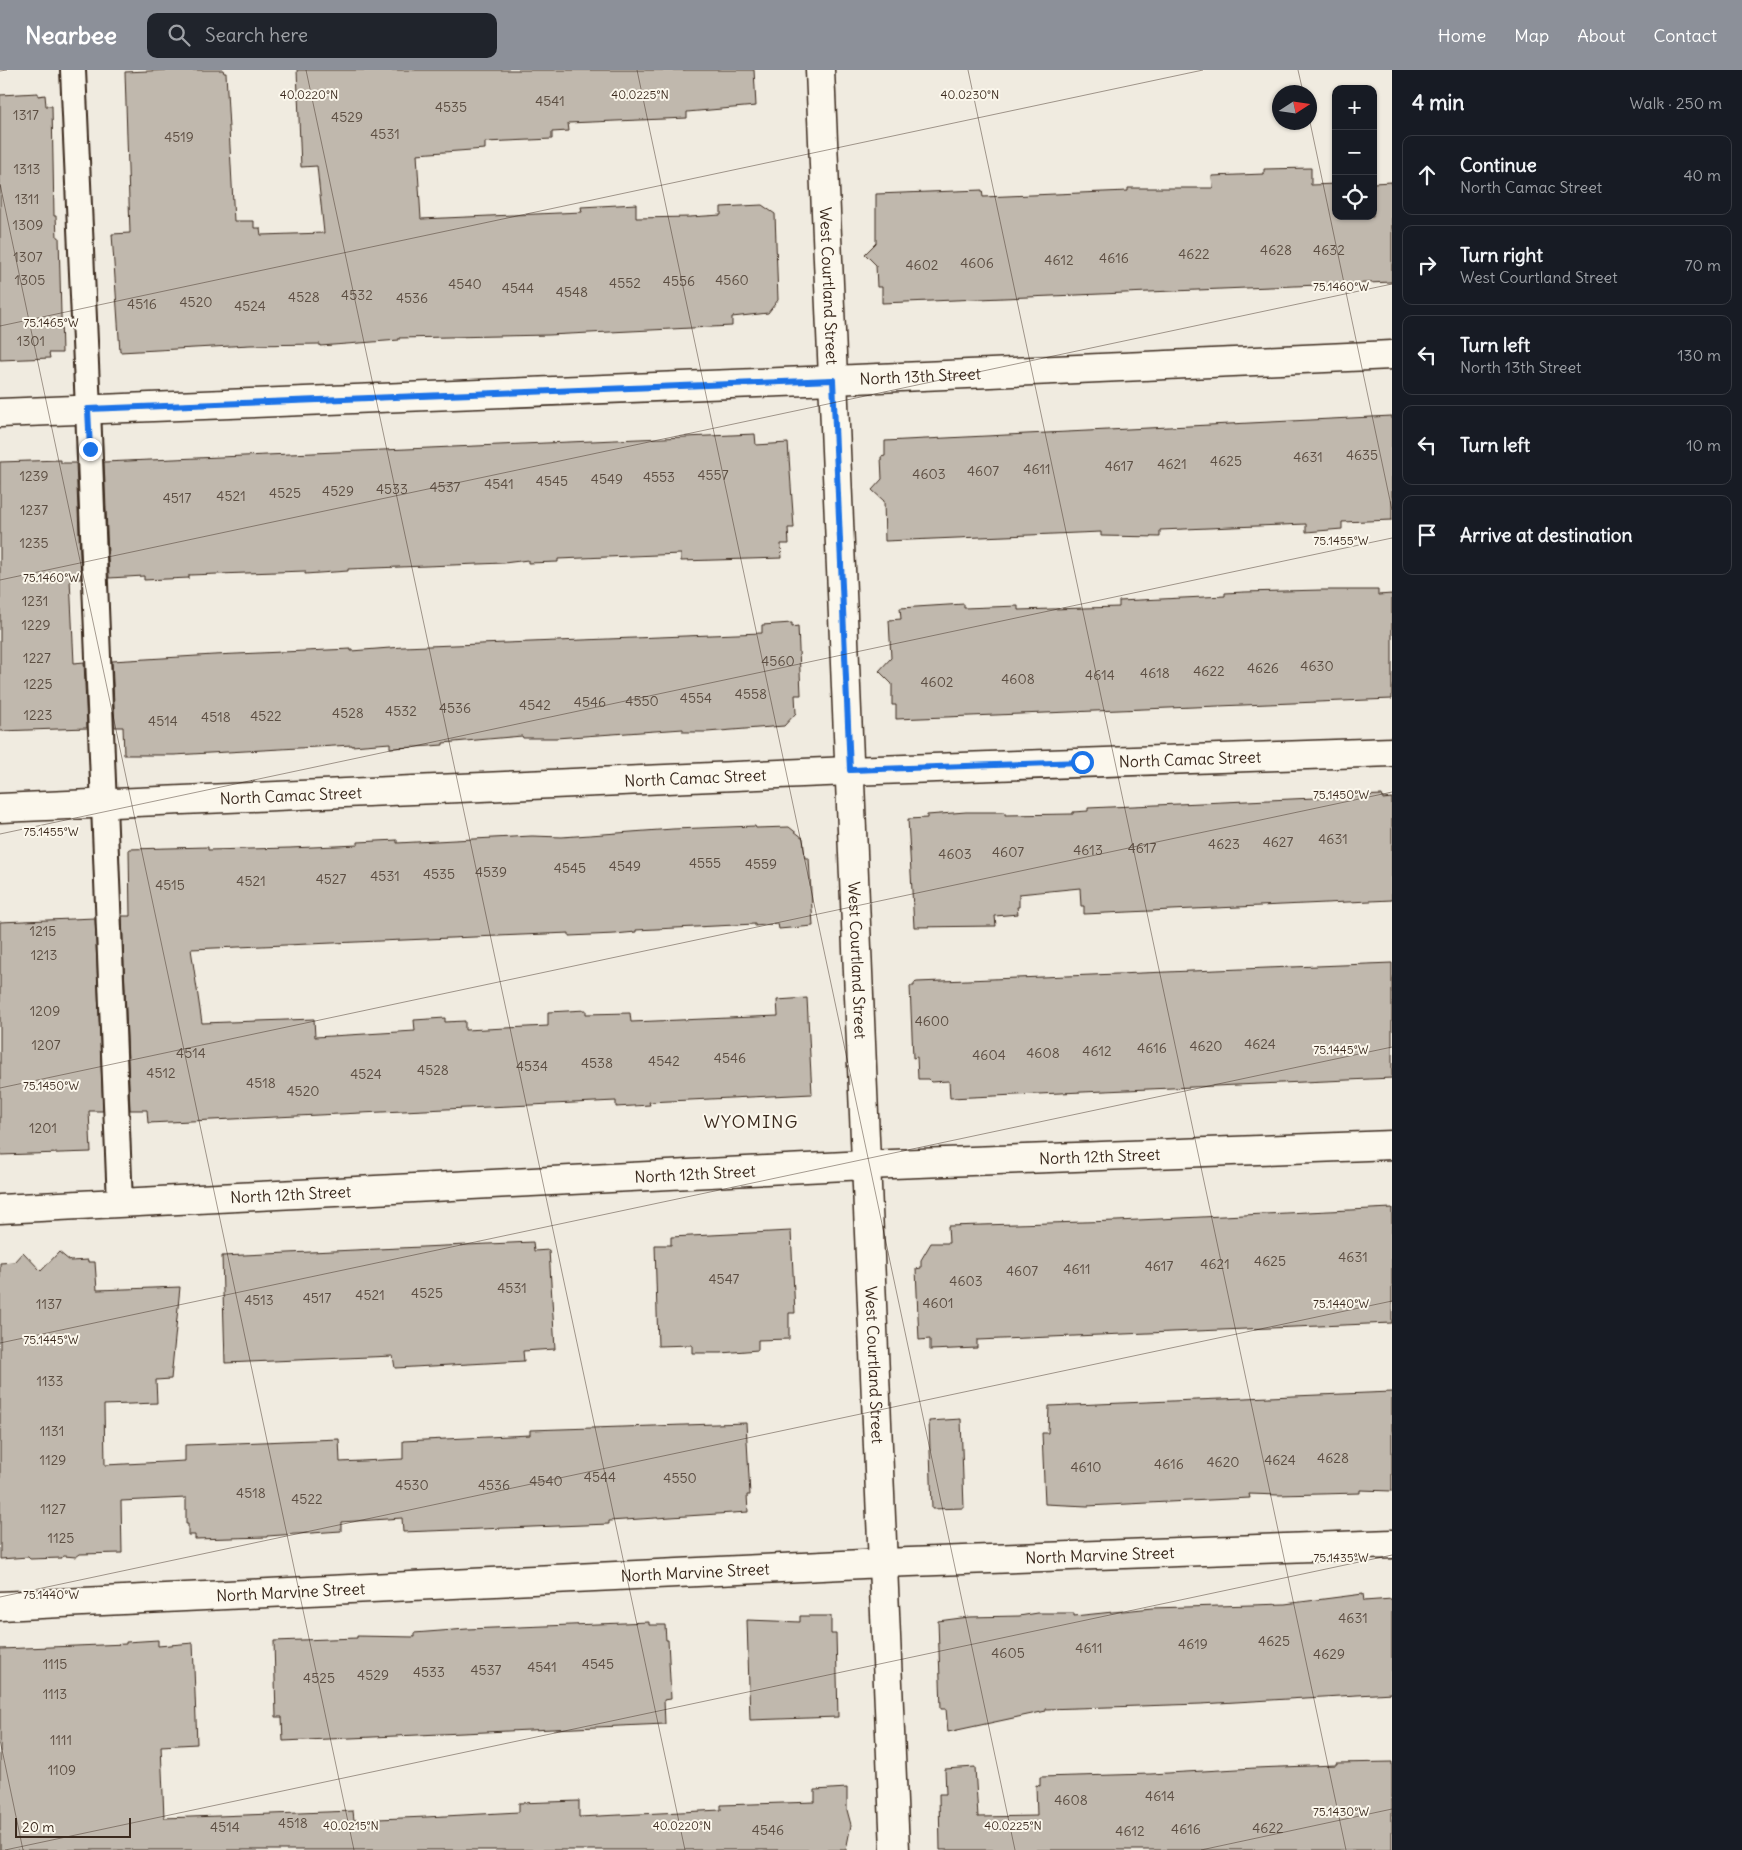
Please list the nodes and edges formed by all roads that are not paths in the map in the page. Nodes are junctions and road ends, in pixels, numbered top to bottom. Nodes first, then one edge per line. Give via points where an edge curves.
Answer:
1 (72, 70) edge
2 (820, 70) edge
3 (1392, 355) edge
4 (833, 380) junction
5 (88, 409) junction
6 (0, 412) edge
7 (1392, 752) edge
8 (850, 770) junction
9 (105, 804) junction
10 (0, 808) edge
11 (1392, 1144) edge
12 (866, 1165) junction
13 (120, 1203) junction
14 (0, 1209) edge
15 (1392, 1544) edge
16 (883, 1563) junction
17 (0, 1606) edge
18 (895, 1850) edge

1 - 5 lane
2 - 4 street, West Courtland Street
3 - 4 street, North 13th Street
4 - 5 street, North 13th Street
4 - 8 street, West Courtland Street
5 - 6 street, North 13th Street
5 - 9 lane
7 - 8 street, North Camac Street
8 - 9 street, North Camac Street
8 - 12 street, West Courtland Street
9 - 10 street, North Camac Street
9 - 13 lane
11 - 12 street, North 12th Street
12 - 13 street, North 12th Street
12 - 16 street, West Courtland Street
13 - 14 street, North 12th Street
15 - 16 street, North Marvine Street
16 - 17 street, North Marvine Street
16 - 18 street, West Courtland Street

